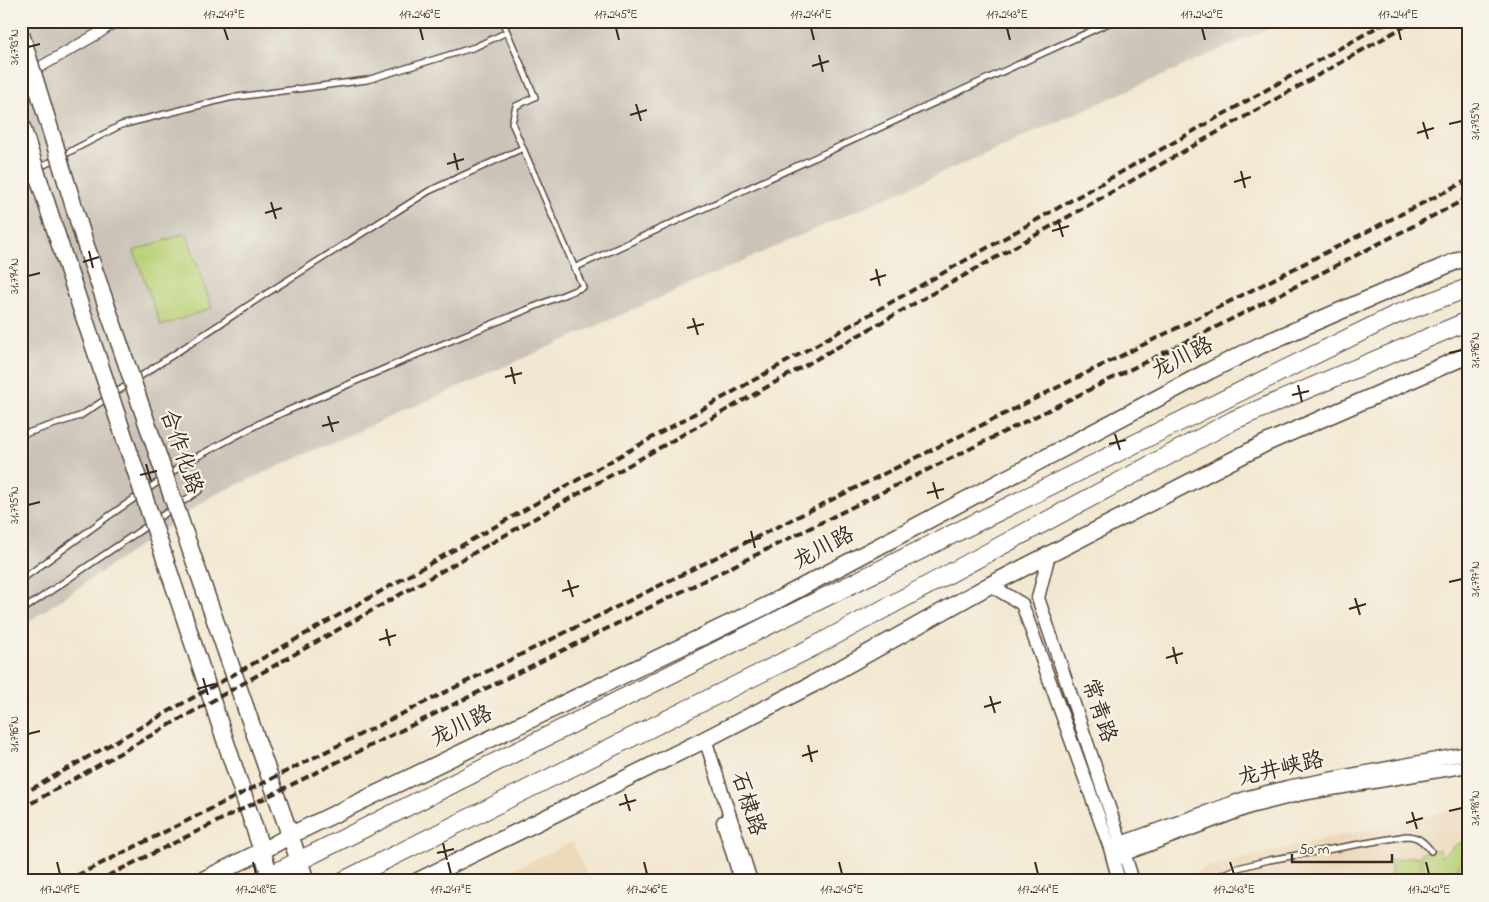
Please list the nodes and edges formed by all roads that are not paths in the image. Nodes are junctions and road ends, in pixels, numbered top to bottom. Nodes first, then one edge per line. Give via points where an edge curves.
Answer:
1 (116, 21) edge
2 (502, 21) edge
3 (1113, 21) edge
4 (507, 32) junction
5 (21, 34) edge
6 (21, 78) edge
7 (21, 124) edge
8 (523, 148) junction
9 (21, 177) edge
10 (1468, 256) edge
11 (574, 268) junction
12 (1468, 288) edge
13 (1468, 321) edge
14 (1468, 355) edge
15 (21, 435) edge
16 (200, 490) dead end
17 (1049, 554) junction
18 (21, 580) edge
19 (990, 585) junction
20 (21, 612) edge
21 (702, 741) junction
22 (1468, 752) edge
23 (1468, 766) edge
24 (291, 835) junction
25 (262, 851) junction
26 (1431, 851) dead end
27 (1118, 852) junction
28 (299, 860) junction
29 (267, 879) edge
30 (201, 881) edge
31 (306, 881) edge
32 (343, 881) edge
33 (418, 881) edge
34 (741, 881) edge
35 (751, 881) edge
36 (1119, 881) edge
37 (1133, 881) edge
38 (1207, 881) edge

1 - 6 street
2 - 4 lane
3 - 11 lane
4 - 8 lane via 535,97 516,106 512,123
4 - 9 lane via 475,47 367,80 229,98 121,125
5 - 24 main road, 合作化路, bridge via 85,243
7 - 25 main road, bridge
8 - 11 lane
8 - 15 lane via 429,192 80,416
10 - 24 main road, 龙川路 via 1209,370 768,604
11 - 18 lane via 583,287 266,420 187,462
12 - 28 highway, 龙川路 via 1395,315
13 - 32 highway via 1234,420 815,646
14 - 17 main road via 1266,443
16 - 20 lane
17 - 19 main road
17 - 27 street, 常青路 via 1038,598
19 - 21 main road via 813,684
19 - 27 street, 常青路 via 1022,604
21 - 33 main road
21 - 34 street, 石棣路
21 - 35 street, 石棣路
22 - 27 street, 龙井峡路 via 1248,797
23 - 27 street, 龙井峡路 via 1250,806
24 - 25 main road, 龙川路
24 - 28 main road, 合作化路
25 - 29 main road
25 - 30 main road, 龙川路
26 - 38 lane via 1421,840 1406,836 1270,860 1238,868
27 - 36 street, 常青路
27 - 37 street, 常青路
28 - 29 highway, 龙川路
28 - 31 main road, 合作化路

